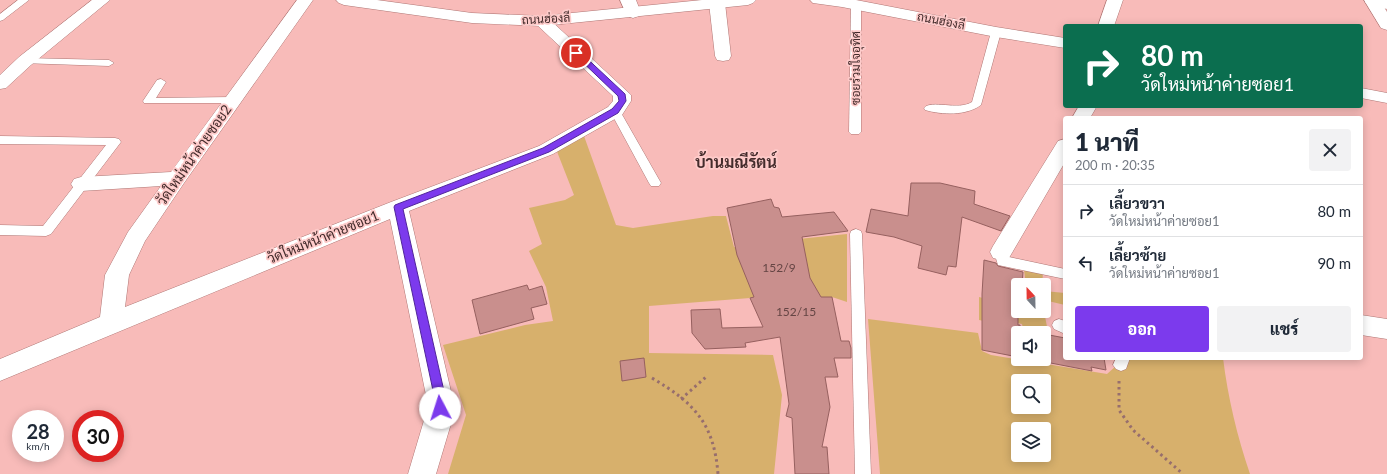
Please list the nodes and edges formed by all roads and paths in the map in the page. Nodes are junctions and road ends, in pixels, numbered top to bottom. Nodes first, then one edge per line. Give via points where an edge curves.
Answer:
1 (24, 0) edge
2 (102, 0) edge
3 (305, 0) edge
4 (344, 0) edge
5 (748, 0) edge
6 (818, 0) edge
7 (1116, 0) edge
8 (858, 2) edge
9 (1377, 2) edge
10 (717, 3) junction
11 (630, 6) edge
12 (0, 18) edge
13 (542, 21) junction
14 (1107, 24) edge
15 (1387, 25) edge
16 (996, 32) junction
17 (1063, 43) edge
18 (723, 56) dead end
19 (25, 61) junction
20 (109, 63) dead end
21 (161, 82) dead end
22 (0, 84) edge
23 (1363, 93) edge
24 (1387, 98) edge
25 (233, 100) junction
26 (929, 108) dead end
27 (615, 111) junction
28 (855, 132) dead end
29 (0, 140) edge
30 (1063, 148) edge
31 (177, 178) junction
32 (656, 183) dead end
33 (81, 184) junction
34 (398, 207) junction
35 (0, 230) edge
36 (856, 234) dead end
37 (1001, 252) joint
38 (1063, 274) edge
39 (111, 323) junction
40 (1363, 325) edge
41 (1387, 329) edge
42 (1122, 361) edge
43 (0, 370) edge
44 (706, 377) dead end
45 (652, 378) dead end
46 (681, 399) junction
47 (422, 474) edge
48 (718, 474) edge
49 (863, 474) edge
50 (1183, 474) edge

1 - 12 lane
2 - 19 street
3 - 25 street, วัดใหม่หน้าค่ายซอย2
4 - 13 street, ถนนฮ่องลี via 472,18
5 - 10 street, ถนนฮ่องลี
6 - 8 street, ถนนฮ่องลี
7 - 14 street
8 - 16 street, ถนนฮ่องลี
8 - 28 lane, ซอยร่วมใจอุทิศ
9 - 15 street
10 - 11 street, ถนนฮ่องลี
10 - 18 street
11 - 13 street, ถนนฮ่องลี
13 - 27 street via 622,95 622,101
16 - 17 street, ถนนฮ่องลี
16 - 26 lane via 977,102 972,108
19 - 20 lane
19 - 22 street
21 - 25 lane via 148,101
23 - 24 street
25 - 31 street, วัดใหม่หน้าค่ายซอย2
27 - 32 lane
27 - 34 street, วัดใหม่หน้าค่ายซอย1 via 546,150
29 - 33 lane via 115,142
30 - 37 street
31 - 33 street
31 - 39 street, วัดใหม่หน้าค่ายซอย2 via 136,238 117,275
33 - 35 lane via 46,231
34 - 39 street, วัดใหม่หน้าค่ายซอย1
34 - 47 street via 440,400 439,417
36 - 49 lane
37 - 38 lane via 1003,261
39 - 43 street, วัดใหม่หน้าค่ายซอย1
40 - 41 street
42 - 50 path via 1118,392 1119,410 1133,430
44 - 46 path
45 - 46 path
46 - 48 path via 703,421 712,438

